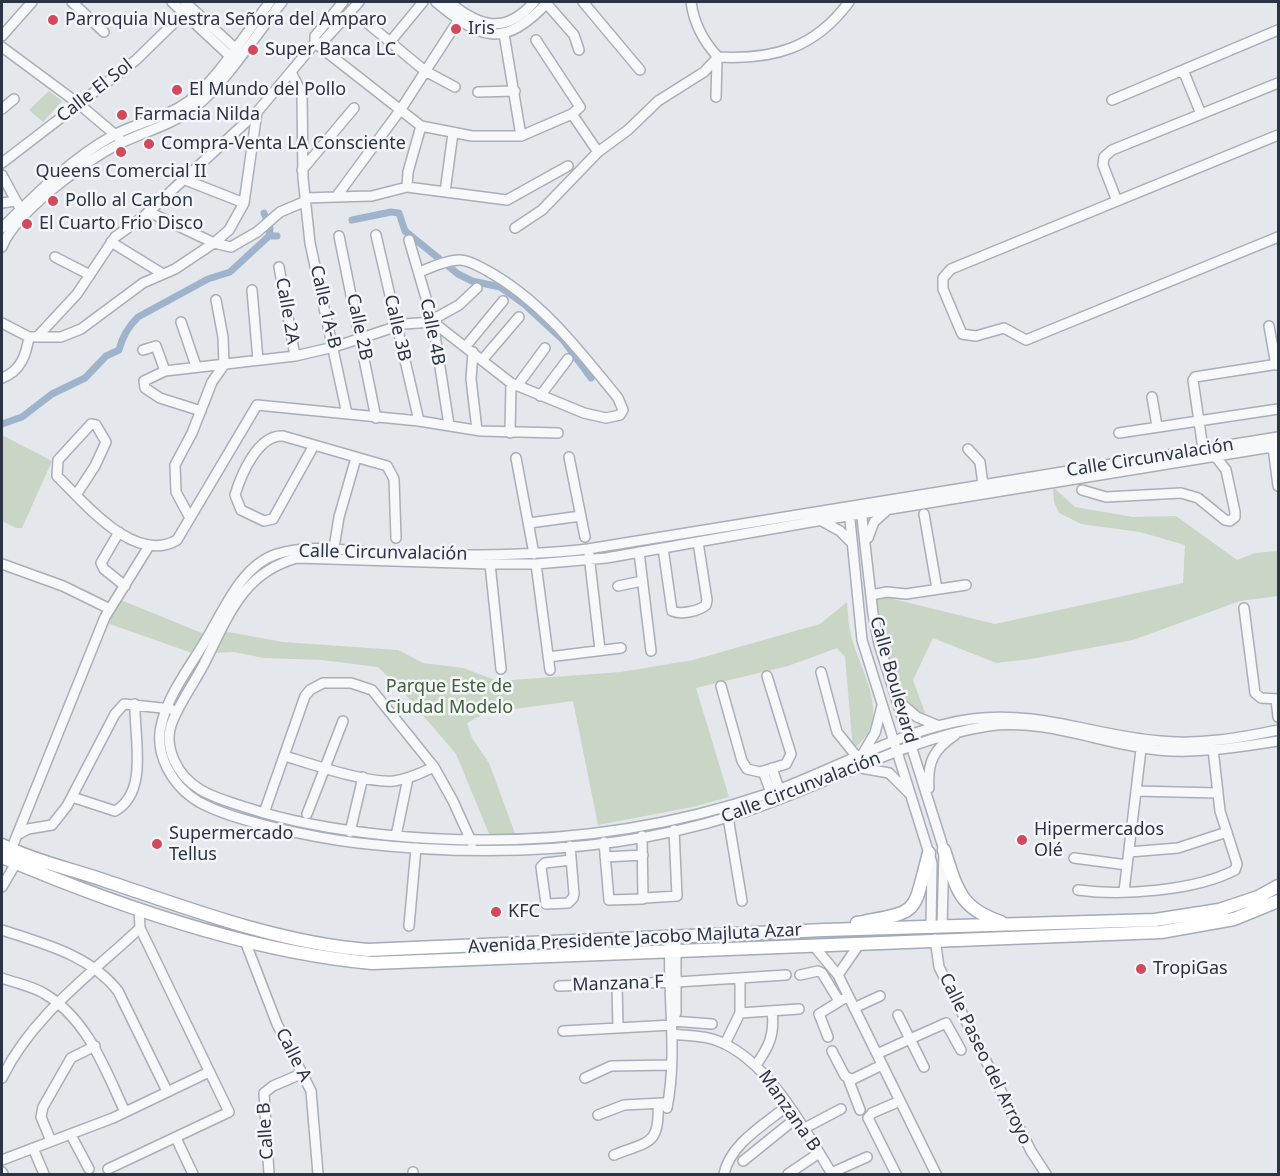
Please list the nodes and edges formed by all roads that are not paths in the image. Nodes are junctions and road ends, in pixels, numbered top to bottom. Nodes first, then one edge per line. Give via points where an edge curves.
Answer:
1 (32, 2) edge
2 (72, 2) edge
3 (172, 2) edge
4 (185, 2) edge
5 (282, 2) edge
6 (343, 2) edge
7 (359, 2) edge
8 (423, 2) edge
9 (436, 2) edge
10 (449, 2) edge
11 (547, 2) edge
12 (583, 2) edge
13 (691, 2) edge
14 (849, 2) edge
15 (265, 3) edge
16 (530, 3) edge
17 (184, 13) junction
18 (461, 17) junction
19 (366, 22) dead end
20 (1278, 30) edge
21 (104, 32) dead end
22 (504, 34) junction
23 (2, 36) edge
24 (536, 40) dead end
25 (390, 42) junction
26 (317, 44) junction
27 (2, 47) edge
28 (579, 50) dead end
29 (235, 54) junction
30 (718, 57) junction
31 (640, 70) dead end
32 (1183, 70) junction
33 (425, 71) junction
34 (292, 74) junction
35 (1278, 83) edge
36 (455, 87) dead end
37 (515, 91) junction
38 (478, 92) dead end
39 (716, 97) dead end
40 (14, 99) dead end
41 (1112, 100) dead end
42 (79, 104) junction
43 (354, 108) dead end
44 (2, 109) edge
45 (401, 109) junction
46 (257, 112) junction
47 (572, 114) junction
48 (1201, 114) junction
49 (421, 126) junction
50 (453, 133) junction
51 (1278, 135) edge
52 (521, 136) junction
53 (119, 138) junction
54 (598, 152) junction
55 (2, 163) edge
56 (568, 166) dead end
57 (302, 171) junction
58 (2, 175) edge
59 (183, 179) junction
60 (407, 187) junction
61 (445, 192) junction
62 (336, 197) junction
63 (306, 200) junction
64 (1117, 201) junction
65 (2, 203) edge
66 (244, 203) junction
67 (21, 209) junction
68 (149, 212) junction
69 (2, 228) edge
70 (515, 228) dead end
71 (376, 235) dead end
72 (339, 236) dead end
73 (1278, 237) edge
74 (409, 240) dead end
75 (111, 242) junction
76 (214, 243) junction
77 (2, 247) edge
78 (55, 257) dead end
79 (279, 267) dead end
80 (420, 272) junction
81 (163, 274) junction
82 (90, 275) junction
83 (477, 288) dead end
84 (252, 290) dead end
85 (216, 300) dead end
86 (503, 302) dead end
87 (519, 316) dead end
88 (432, 321) junction
89 (181, 322) dead end
90 (2, 323) edge
91 (397, 326) junction
92 (1269, 326) dead end
93 (33, 337) junction
94 (362, 337) junction
95 (334, 347) junction
96 (545, 348) dead end
97 (470, 349) junction
98 (143, 350) dead end
99 (295, 356) junction
100 (483, 359) junction
101 (568, 359) dead end
102 (258, 360) junction
103 (1277, 364) edge
104 (224, 365) junction
105 (196, 366) junction
106 (165, 371) junction
107 (2, 378) edge
108 (514, 384) junction
109 (540, 396) junction
110 (1152, 397) dead end
111 (1278, 409) edge
112 (201, 411) junction
113 (348, 414) junction
114 (376, 418) junction
115 (1198, 419) junction
116 (419, 421) junction
117 (449, 425) junction
118 (1157, 426) junction
119 (477, 430) junction
120 (510, 433) junction
121 (558, 433) dead end
122 (1119, 433) dead end
123 (1278, 437) edge
124 (313, 447) junction
125 (1275, 447) edge
126 (968, 449) dead end
127 (1203, 449) junction
128 (1223, 453) junction
129 (569, 457) dead end
130 (356, 458) junction
131 (516, 458) dead end
132 (1226, 470) junction
133 (983, 485) junction
134 (1278, 486) edge
135 (1082, 490) dead end
136 (76, 495) junction
137 (862, 510) junction
138 (886, 511) junction
139 (849, 512) junction
140 (924, 514) dead end
141 (581, 516) junction
142 (190, 518) junction
143 (820, 520) junction
144 (529, 523) junction
145 (119, 532) junction
146 (585, 537) dead end
147 (396, 538) dead end
148 (867, 540) junction
149 (698, 542) junction
150 (852, 543) junction
151 (149, 546) junction
152 (663, 548) junction
153 (588, 549) junction
154 (639, 552) junction
155 (333, 555) junction
156 (535, 559) junction
157 (589, 560) junction
158 (2, 564) edge
159 (490, 564) junction
160 (642, 581) junction
161 (966, 585) dead end
162 (125, 586) junction
163 (618, 586) dead end
164 (937, 589) junction
165 (871, 595) junction
166 (1244, 608) dead end
167 (111, 609) junction
168 (874, 619) junction
169 (858, 620) junction
170 (621, 648) dead end
171 (600, 650) junction
172 (651, 651) dead end
173 (548, 657) junction
174 (501, 669) dead end
175 (550, 670) dead end
176 (821, 672) dead end
177 (767, 676) dead end
178 (721, 686) dead end
179 (895, 698) junction
180 (1277, 699) edge
181 (135, 704) junction
182 (882, 704) junction
183 (166, 709) junction
184 (179, 709) junction
185 (1278, 717) edge
186 (343, 721) dead end
187 (939, 726) junction
188 (1278, 730) edge
189 (962, 731) junction
190 (1278, 741) edge
191 (910, 742) junction
192 (1141, 743) junction
193 (896, 747) junction
194 (1213, 749) junction
195 (285, 756) junction
196 (859, 756) junction
197 (434, 767) junction
198 (325, 768) junction
199 (856, 769) junction
200 (767, 770) junction
201 (363, 777) junction
202 (408, 778) junction
203 (792, 789) junction
204 (775, 791) junction
205 (1136, 791) junction
206 (1217, 793) junction
207 (72, 797) junction
208 (914, 798) junction
209 (929, 799) junction
210 (264, 813) junction
211 (307, 814) dead end
212 (728, 817) junction
213 (674, 830) junction
214 (350, 832) junction
215 (1227, 832) junction
216 (17, 835) junction
217 (396, 836) junction
218 (642, 836) junction
219 (471, 840) junction
220 (604, 842) junction
221 (570, 846) junction
222 (416, 848) junction
223 (476, 850) junction
224 (944, 850) junction
225 (5, 851) edge
226 (1129, 852) junction
227 (929, 853) junction
228 (643, 855) junction
229 (605, 857) junction
230 (1074, 858) dead end
231 (571, 860) junction
232 (16, 863) junction
233 (1127, 865) junction
234 (5, 875) edge
235 (1278, 886) edge
236 (2, 887) edge
237 (1078, 890) dead end
238 (1124, 891) junction
239 (645, 898) junction
240 (742, 901) dead end
241 (1278, 901) edge
242 (139, 908) junction
243 (1010, 925) junction
244 (409, 926) dead end
245 (140, 928) junction
246 (2, 930) edge
247 (825, 930) junction
248 (936, 931) junction
249 (673, 937) junction
250 (245, 941) junction
251 (860, 943) junction
252 (813, 945) junction
253 (673, 951) junction
254 (96, 969) junction
255 (786, 975) dead end
256 (800, 975) dead end
257 (838, 975) junction
258 (2, 978) edge
259 (740, 978) junction
260 (673, 982) junction
261 (617, 984) junction
262 (559, 986) dead end
263 (848, 996) junction
264 (880, 996) dead end
265 (839, 1001) junction
266 (58, 1004) junction
267 (854, 1008) junction
268 (799, 1009) dead end
269 (772, 1011) junction
270 (740, 1013) junction
271 (898, 1015) dead end
272 (712, 1024) dead end
273 (672, 1027) junction
274 (618, 1028) junction
275 (563, 1031) dead end
276 (828, 1037) dead end
277 (910, 1039) junction
278 (725, 1044) junction
279 (95, 1046) junction
280 (961, 1050) dead end
281 (832, 1052) dead end
282 (877, 1054) junction
283 (670, 1065) junction
284 (756, 1065) junction
285 (882, 1065) junction
286 (924, 1067) dead end
287 (209, 1072) junction
288 (301, 1074) junction
289 (2, 1078) edge
290 (585, 1078) dead end
291 (851, 1079) junction
292 (167, 1091) junction
293 (900, 1101) junction
294 (665, 1105) junction
295 (787, 1106) junction
296 (842, 1109) dead end
297 (860, 1110) dead end
298 (125, 1112) junction
299 (598, 1115) dead end
300 (795, 1119) junction
301 (802, 1129) junction
302 (71, 1135) junction
303 (176, 1138) junction
304 (51, 1141) junction
305 (33, 1148) junction
306 (819, 1153) junction
307 (614, 1155) dead end
308 (867, 1157) dead end
309 (2, 1158) edge
310 (743, 1161) dead end
311 (89, 1169) dead end
312 (108, 1169) dead end
313 (44, 1174) edge
314 (193, 1174) edge
315 (269, 1174) edge
316 (318, 1174) edge
317 (724, 1174) edge
318 (788, 1174) edge
319 (831, 1174) edge
320 (896, 1174) edge
321 (936, 1174) edge
322 (1046, 1174) edge

1 - 23 street
2 - 21 street
3 - 17 street
4 - 29 street
5 - 29 street
6 - 26 street via 315,36
7 - 26 street
8 - 25 street
9 - 18 street
10 - 18 street
11 - 22 street via 522,27
11 - 28 street via 574,34
12 - 31 street
13 - 30 street via 701,36
14 - 30 street via 834,21 810,40 786,51 764,56
15 - 29 street
16 - 18 street via 511,21 497,24
17 - 29 street
17 - 42 street, Calle El Sol via 142,54
18 - 22 street via 478,31
18 - 33 street
19 - 25 street
20 - 32 street
22 - 37 street
24 - 47 street via 579,103 580,108
25 - 33 street
26 - 34 street
26 - 45 street
27 - 42 street
29 - 53 street via 191,99
30 - 39 street
30 - 54 street via 705,72 658,101
32 - 41 street
32 - 48 street
33 - 36 street
33 - 45 street
34 - 46 street
34 - 57 street, Calle 1A-B via 302,94
35 - 48 street
37 - 38 street
37 - 52 street
40 - 44 street
42 - 53 street
42 - 55 street, Calle El Sol
43 - 57 street
45 - 49 street
45 - 62 street
46 - 59 street
46 - 66 street
47 - 52 street
47 - 54 street
48 - 64 street via 1112,150 1104,157 1103,165
49 - 50 street
49 - 60 street
50 - 52 street
50 - 61 street
51 - 64 street
53 - 67 street via 88,151
54 - 70 street via 542,210
56 - 61 street via 507,200
57 - 63 street, Calle 1A-B
58 - 67 street
59 - 66 street
59 - 68 street
60 - 61 street
60 - 62 street via 372,196
62 - 63 street
63 - 76 street via 280,212 234,246
63 - 95 street, Calle 1A-B via 310,243
64 - 73 street via 946,272 943,289 962,334 976,336 1004,328 1012,330 1018,338 1036,338
65 - 67 street
66 - 76 street via 229,230
67 - 69 street
67 - 77 street
68 - 75 street
68 - 76 street
71 - 91 street, Calle 3B
72 - 94 street, Calle 2B
74 - 80 street, Calle 4B
75 - 81 street
75 - 82 street
76 - 81 street
78 - 82 street
79 - 99 street, Calle 2A
80 - 88 street, Calle 4B
80 - 109 street via 460,260 498,277 535,304 582,354 618,398 623,410 621,415 606,418
81 - 93 street via 143,283 81,329 61,337
82 - 93 street via 63,311
83 - 88 street via 459,305
84 - 102 street
85 - 104 street
86 - 97 street
87 - 100 street
88 - 91 street
88 - 97 street
88 - 117 street, Calle 4B
89 - 105 street
90 - 93 street
91 - 94 street
91 - 116 street, Calle 3B
92 - 103 street
93 - 107 street via 18,367
94 - 95 street
94 - 114 street, Calle 2B
95 - 99 street
95 - 113 street, Calle 1A-B
96 - 108 street
97 - 100 street
97 - 119 street
98 - 106 street via 156,346
99 - 102 street
100 - 108 street
101 - 109 street
102 - 104 street
103 - 115 street via 1195,377
104 - 105 street
104 - 112 street via 212,382
105 - 106 street
106 - 112 street via 144,381 145,388 160,398
108 - 109 street
108 - 120 street
110 - 118 street
111 - 115 street
112 - 142 street via 174,468 178,497
113 - 114 street
113 - 142 street via 255,406
114 - 116 street
115 - 118 street
115 - 127 street
116 - 117 street
117 - 119 street
118 - 122 street
119 - 120 street
120 - 121 street
123 - 128 street, Calle Circunvalación
124 - 124 street via 279,435 263,442 237,490 235,500 241,510 264,521 273,519
124 - 130 street
125 - 128 street, Calle Circunvalación
125 - 134 street
126 - 133 street via 980,462
127 - 128 street, Calle Circunvalación
127 - 133 street, Calle Circunvalación
128 - 132 street
128 - 132 street
128 - 138 street, Calle Circunvalación
129 - 141 street
130 - 147 street via 382,463 393,474
130 - 155 street
131 - 144 street
132 - 135 street via 1235,516 1230,521 1192,495 1106,497
133 - 137 street, Calle Circunvalación
136 - 136 street via 57,476 58,460 83,431 91,424 96,425 106,442
136 - 145 street via 94,516
137 - 138 street, Calle Circunvalación
137 - 139 street, Calle Circunvalación
137 - 148 street, Calle Boulevard
138 - 148 street via 874,522
139 - 143 street, Calle Circunvalación
139 - 150 street, Calle Boulevard
139 - 153 street, Calle Circunvalación
140 - 164 street
141 - 144 street
141 - 146 street
142 - 151 street via 177,540
143 - 149 street, Calle Circunvalación
143 - 150 street
144 - 156 street
145 - 151 street
145 - 162 street via 101,563
148 - 165 street, Calle Boulevard
149 - 152 street, Calle Circunvalación
149 - 152 street via 707,600 699,610 672,611
150 - 169 street, Calle Boulevard
151 - 162 street
152 - 154 street, Calle Circunvalación
153 - 156 street, Calle Circunvalación
153 - 157 street
154 - 157 street, Calle Circunvalación
154 - 160 street
155 - 156 street, Calle Circunvalación
155 - 159 street, Calle Circunvalación
155 - 183 street, Calle Circunvalación via 296,550 276,554 255,566 222,612
155 - 184 street, Calle Circunvalación via 278,563 253,580
156 - 157 street, Calle Circunvalación
156 - 159 street, Calle Circunvalación
156 - 173 street
157 - 171 street
158 - 167 street
159 - 174 street
160 - 163 street
160 - 172 street
161 - 164 street
162 - 167 street
164 - 165 street
165 - 168 street, Calle Boulevard
166 - 180 street via 1255,693 1261,698
167 - 216 street via 93,644
168 - 169 street
168 - 179 street, Calle Boulevard
169 - 182 street, Calle Boulevard
170 - 171 street
171 - 173 street
173 - 175 street
176 - 196 street via 837,732
177 - 200 street via 791,753 786,764
178 - 200 street via 742,761 747,769
179 - 187 street via 917,717
179 - 191 street, Calle Boulevard
180 - 185 street
181 - 183 street
181 - 207 street via 124,704 115,714
181 - 207 street via 138,774 122,807 107,810
182 - 193 street, Calle Boulevard
182 - 196 street via 876,733
183 - 184 street
183 - 222 street, Calle Circunvalación via 160,727 162,755 173,778 200,802 307,835
184 - 210 street, Calle Circunvalación via 169,747 184,778 213,796
186 - 198 street
187 - 191 street, Calle Circunvalación
187 - 192 street, Calle Circunvalación via 970,719 1023,716
188 - 192 street, Calle Circunvalación via 1203,741
189 - 191 street, Calle Circunvalación
189 - 192 street, Calle Circunvalación via 1023,724
189 - 209 street via 933,754 928,772
190 - 194 street, Calle Circunvalación
191 - 193 street, Calle Circunvalación
191 - 209 street, Calle Boulevard
192 - 194 street, Calle Circunvalación via 1164,750
192 - 205 street
193 - 196 street, Calle Circunvalación
193 - 199 street, Calle Circunvalación
193 - 208 street, Calle Boulevard
194 - 206 street
195 - 197 street via 310,690 323,683 351,683 363,685 381,699
195 - 198 street
195 - 210 street
196 - 203 street, Calle Circunvalación
197 - 202 street
197 - 219 street
198 - 201 street
198 - 211 street
199 - 203 street, Calle Circunvalación
199 - 208 street via 890,773
200 - 204 street
201 - 202 street via 392,782
201 - 214 street
202 - 217 street
203 - 204 street, Calle Circunvalación
203 - 212 street, Calle Circunvalación
204 - 219 street, Calle Circunvalación via 710,812 609,832 552,840
205 - 206 street
205 - 226 street
206 - 215 street
207 - 216 street via 52,825
208 - 227 street, Calle Boulevard
209 - 224 street, Calle Boulevard
210 - 214 street, Calle Circunvalación
212 - 213 street, Calle Circunvalación
212 - 240 street
213 - 218 street, Calle Circunvalación
213 - 239 street via 677,896
214 - 217 street, Calle Circunvalación
215 - 226 street via 1178,848
215 - 238 street via 1237,864 1235,870 1190,884
216 - 225 street
217 - 219 street, Calle Circunvalación
218 - 220 street, Calle Circunvalación
218 - 228 street
219 - 223 street
220 - 221 street, Calle Circunvalación
220 - 229 street
221 - 223 street, Calle Circunvalación
221 - 231 street
222 - 223 street, Calle Circunvalación
222 - 244 street
224 - 243 main road via 966,904 982,915
224 - 248 street, Calle Boulevard
225 - 232 main road, Avenida Presidente Jacobo Majluta Azar
225 - 249 main road, Avenida Presidente Jacobo Majluta Azar via 263,930 349,949
226 - 233 street
227 - 247 main road via 917,899 910,909 901,915
227 - 248 street, Calle Boulevard
228 - 229 street
228 - 239 street
229 - 239 street via 609,900
230 - 233 street
231 - 231 street via 573,898 568,903 546,904 541,867
232 - 234 street
232 - 242 main road, Avenida Presidente Jacobo Majluta Azar
233 - 238 street
234 - 236 street
235 - 243 main road, Avenida Presidente Jacobo Majluta Azar via 1234,906 1180,917
237 - 238 street
241 - 248 main road, Avenida Presidente Jacobo Majluta Azar via 1234,919 1173,931
242 - 245 street
242 - 250 main road, Avenida Presidente Jacobo Majluta Azar
243 - 248 main road, Avenida Presidente Jacobo Majluta Azar
245 - 254 street
245 - 287 street
246 - 254 street via 63,950
247 - 248 main road, Avenida Presidente Jacobo Majluta Azar
247 - 249 main road, Avenida Presidente Jacobo Majluta Azar
248 - 251 main road, Avenida Presidente Jacobo Majluta Azar
248 - 322 street, Calle Paseo del Arroyo via 939,966
249 - 253 street
250 - 253 main road, Avenida Presidente Jacobo Majluta Azar via 336,960 390,964
250 - 288 street, Calle A
251 - 252 main road, Avenida Presidente Jacobo Majluta Azar
251 - 257 street
252 - 253 main road, Avenida Presidente Jacobo Majluta Azar
252 - 257 street
253 - 260 street
254 - 266 street
254 - 292 street via 118,991
255 - 259 street, Manzana F
256 - 265 street via 822,973
257 - 263 street
258 - 266 street via 45,993
259 - 260 street, Manzana F
259 - 270 street
260 - 261 street, Manzana F
260 - 273 street via 669,1014
261 - 262 street, Manzana F
261 - 274 street
263 - 265 street
263 - 267 street
264 - 267 street
265 - 276 street via 818,1017
266 - 279 street
266 - 289 street via 30,1030
267 - 282 street
268 - 269 street
269 - 270 street
269 - 284 street via 774,1029
270 - 278 street
271 - 277 street
272 - 273 street
273 - 274 street
273 - 278 street, Manzana B
273 - 283 street
274 - 275 street
277 - 280 street via 946,1023
277 - 282 street
277 - 286 street
278 - 284 street, Manzana B
279 - 298 street
279 - 304 street via 71,1058 42,1107
281 - 291 street via 845,1076
282 - 285 street
283 - 290 street via 611,1066
283 - 294 street
284 - 295 street, Manzana B
285 - 291 street
285 - 293 street
287 - 292 street
287 - 303 street via 229,1112
288 - 315 street, Calle B via 264,1093
288 - 316 street, Calle A via 312,1095
291 - 297 street
292 - 298 street
293 - 320 street via 868,1118
293 - 321 street
294 - 299 street via 624,1105
294 - 307 street via 651,1140
295 - 300 street, Manzana B
295 - 317 street via 736,1148
296 - 301 street
298 - 302 street
300 - 301 street, Manzana B
300 - 310 street
301 - 306 street, Manzana B
302 - 304 street
302 - 311 street
303 - 312 street
303 - 314 street
304 - 305 street
305 - 309 street
305 - 313 street
306 - 318 street
306 - 319 street, Manzana B
308 - 319 street

